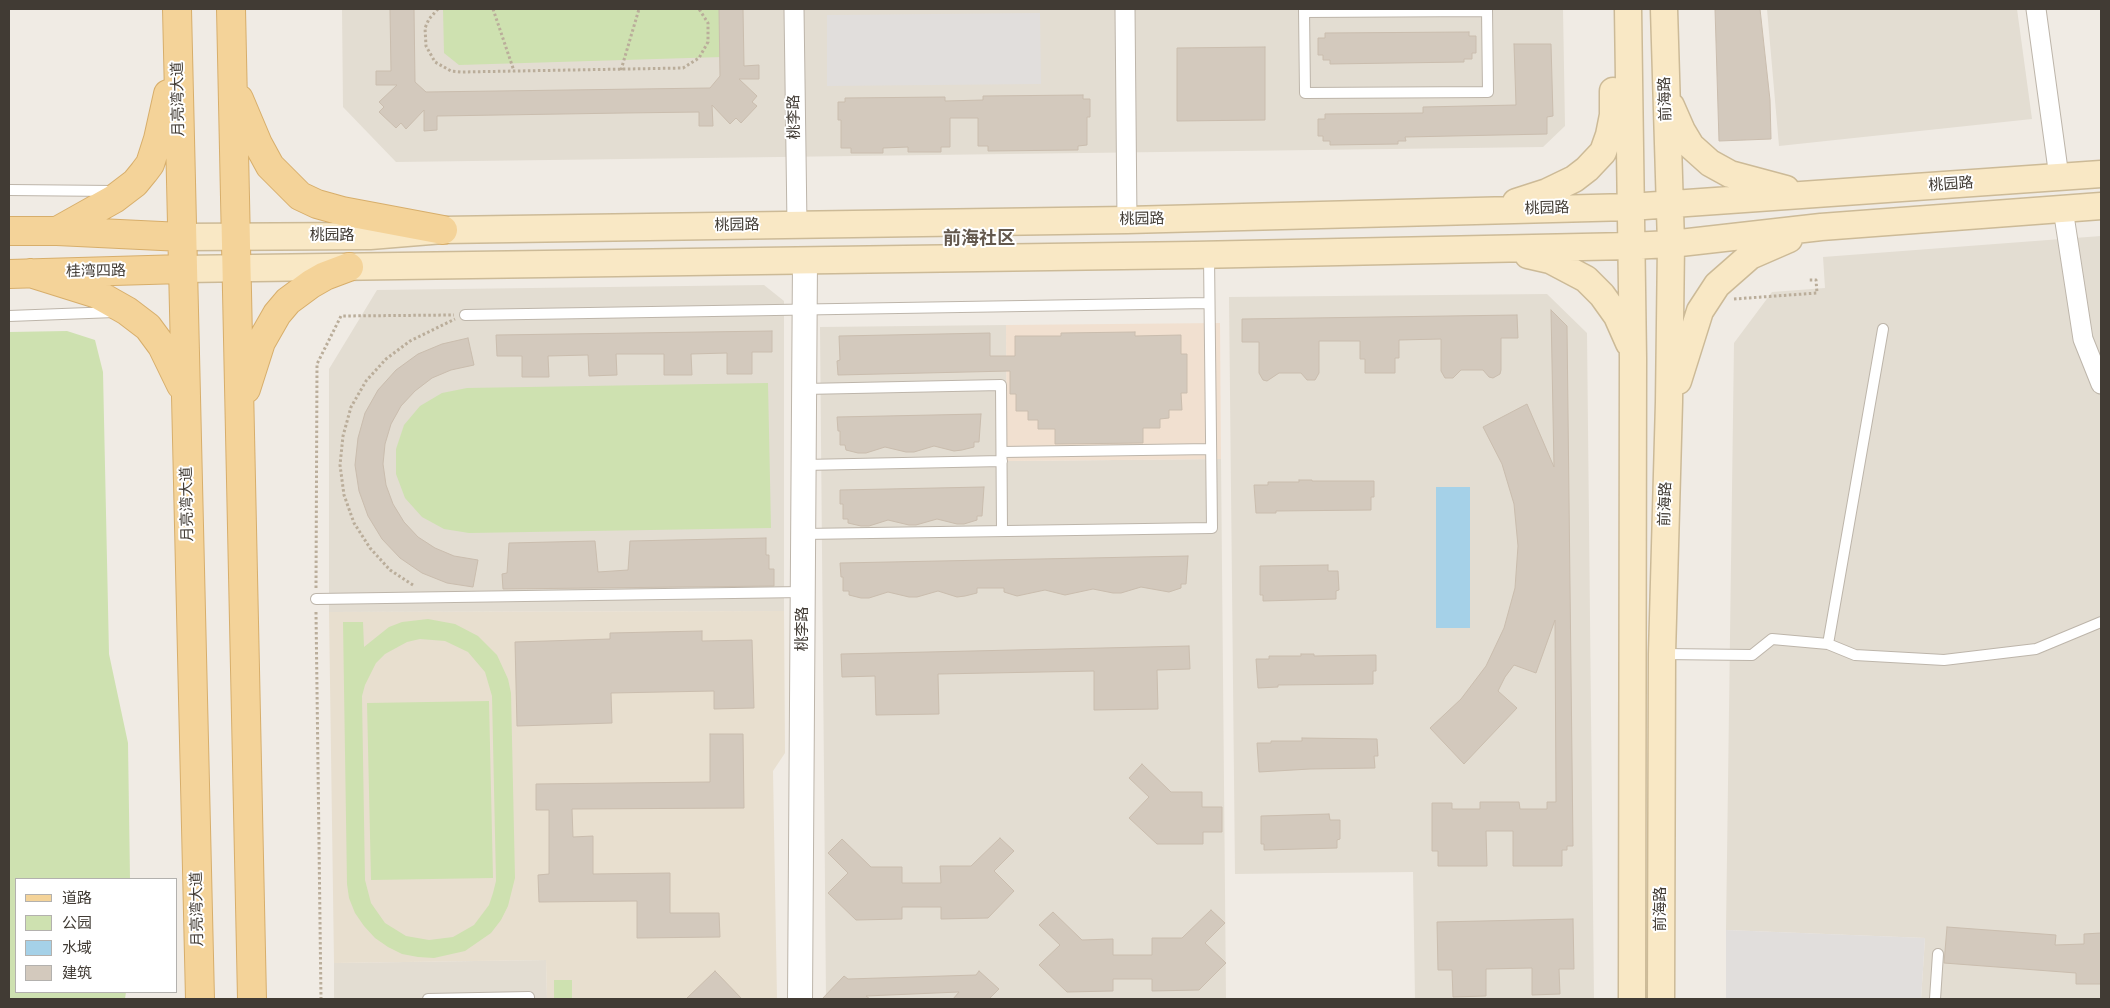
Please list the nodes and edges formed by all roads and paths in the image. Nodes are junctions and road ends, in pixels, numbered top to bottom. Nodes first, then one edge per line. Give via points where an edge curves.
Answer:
1 (177, 9) edge
2 (231, 9) edge
3 (438, 9) edge
4 (493, 9) edge
5 (639, 9) edge
6 (700, 9) edge
7 (794, 9) edge
8 (1125, 9) edge
9 (1622, 9) edge
10 (1628, 9) edge
11 (1664, 9) edge
12 (2036, 9) edge
13 (1487, 10) edge
14 (1304, 11) edge
15 (178, 48) junction
16 (621, 70) junction
17 (514, 72) junction
18 (232, 85) junction
19 (1666, 94) junction
20 (2101, 174) edge
21 (2059, 178) junction
22 (9, 190) edge
23 (125, 191) junction
24 (1810, 194) junction
25 (1670, 205) junction
26 (2101, 206) edge
27 (1630, 207) junction
28 (2063, 209) junction
29 (1476, 211) junction
30 (1127, 220) junction
31 (797, 225) junction
32 (1820, 227) junction
33 (442, 230) junction
34 (9, 231) edge
35 (57, 231) junction
36 (182, 237) junction
37 (236, 237) junction
38 (1671, 244) junction
39 (1630, 246) junction
40 (1480, 249) junction
41 (1209, 255) junction
42 (805, 260) junction
43 (349, 267) junction
44 (236, 268) junction
45 (183, 269) junction
46 (19, 273) edge
47 (1809, 280) dead end
48 (1729, 299) dead end
49 (1210, 303) junction
50 (805, 310) junction
51 (128, 311) junction
52 (465, 315) joint
53 (9, 316) edge
54 (1883, 329) dead end
55 (1633, 358) junction
56 (2101, 384) edge
57 (804, 389) junction
58 (185, 396) junction
59 (1669, 402) junction
60 (239, 410) junction
61 (1211, 449) junction
62 (1002, 456) junction
63 (804, 465) junction
64 (1002, 531) junction
65 (803, 534) junction
66 (415, 586) dead end
67 (803, 592) junction
68 (316, 599) dead end
69 (2101, 622) edge
70 (1828, 644) junction
71 (1662, 654) junction
72 (1938, 954) dead end
73 (200, 999) edge
74 (252, 999) edge
75 (428, 999) edge
76 (530, 999) edge
77 (800, 999) edge
78 (1632, 999) edge
79 (1661, 999) edge
80 (1935, 999) edge

1 - 15 main road, 月亮湾大道
2 - 18 main road
3 - 17 path via 429,19 424,37 435,62 451,71
4 - 17 path
5 - 16 path
6 - 16 path via 708,23 708,42 705,51 692,64 674,69
7 - 31 street, 桃李路
8 - 30 street
9 - 29 main road via 1614,61 1613,115 1603,152 1574,179 1515,202
10 - 27 main road, 前海路
11 - 19 main road, 前海路
12 - 21 street
13 - 14 lane
13 - 14 lane via 1488,92 1305,94
15 - 23 main road via 154,153 144,172
15 - 36 main road, 月亮湾大道
16 - 17 path
18 - 33 main road via 270,166 300,196 342,211
18 - 37 main road
19 - 24 main road via 1691,146 1710,163 1730,174
19 - 25 main road, 前海路
20 - 21 main road, 桃园路
21 - 24 main road, 桃园路
22 - 23 lane
23 - 35 main road
24 - 25 main road, 桃园路
25 - 27 main road, 桃园路
25 - 38 main road, 前海路
26 - 28 main road, 桃园路
27 - 29 main road, 桃园路
27 - 39 main road, 前海路
28 - 32 main road, 桃园路
28 - 56 street via 2083,339
29 - 30 main road, 桃园路
30 - 31 main road, 桃园路
31 - 33 main road, 桃园路
32 - 38 main road, 桃园路
32 - 59 main road via 1750,256 1717,285 1700,311
33 - 37 main road, 桃园路 via 370,236
34 - 35 main road
35 - 36 main road
36 - 37 main road, 桃园路
36 - 45 main road, 月亮湾大道
37 - 44 main road
38 - 39 main road, 桃园路
38 - 59 main road, 前海路
39 - 40 main road, 桃园路
39 - 55 main road, 前海路
40 - 41 main road, 桃园路
40 - 55 main road via 1550,260 1586,279 1617,316
41 - 42 main road, 桃园路
41 - 49 lane
42 - 43 main road, 桃园路
42 - 50 street, 桃李路
43 - 44 main road, 桃园路
43 - 60 main road via 311,284 277,314 261,342
44 - 45 main road, 桃园路
44 - 60 main road
45 - 46 main road, 桂湾四路
45 - 58 main road, 月亮湾大道
46 - 51 main road via 98,294
47 - 48 path via 1816,280 1817,293
49 - 50 lane
49 - 61 lane
50 - 52 lane
50 - 57 street, 桃李路
51 - 53 lane
51 - 58 main road via 148,327 162,346
52 - 66 path via 410,341 386,359 366,382 351,407 342,436 340,465 344,495 354,523 390,570
54 - 70 lane
55 - 78 main road, 前海路
57 - 62 lane via 1001,385
57 - 63 street, 桃李路
58 - 73 main road, 月亮湾大道
59 - 71 main road, 前海路
60 - 74 main road
61 - 62 lane
61 - 64 lane via 1212,528
62 - 63 lane
62 - 64 lane
63 - 65 street, 桃李路
64 - 65 lane
65 - 67 street, 桃李路
67 - 68 lane
67 - 77 street, 桃李路
69 - 70 lane via 2036,649 1944,660 1855,655
70 - 71 lane via 1772,639 1752,655
71 - 79 main road, 前海路
72 - 80 lane
75 - 76 lane

